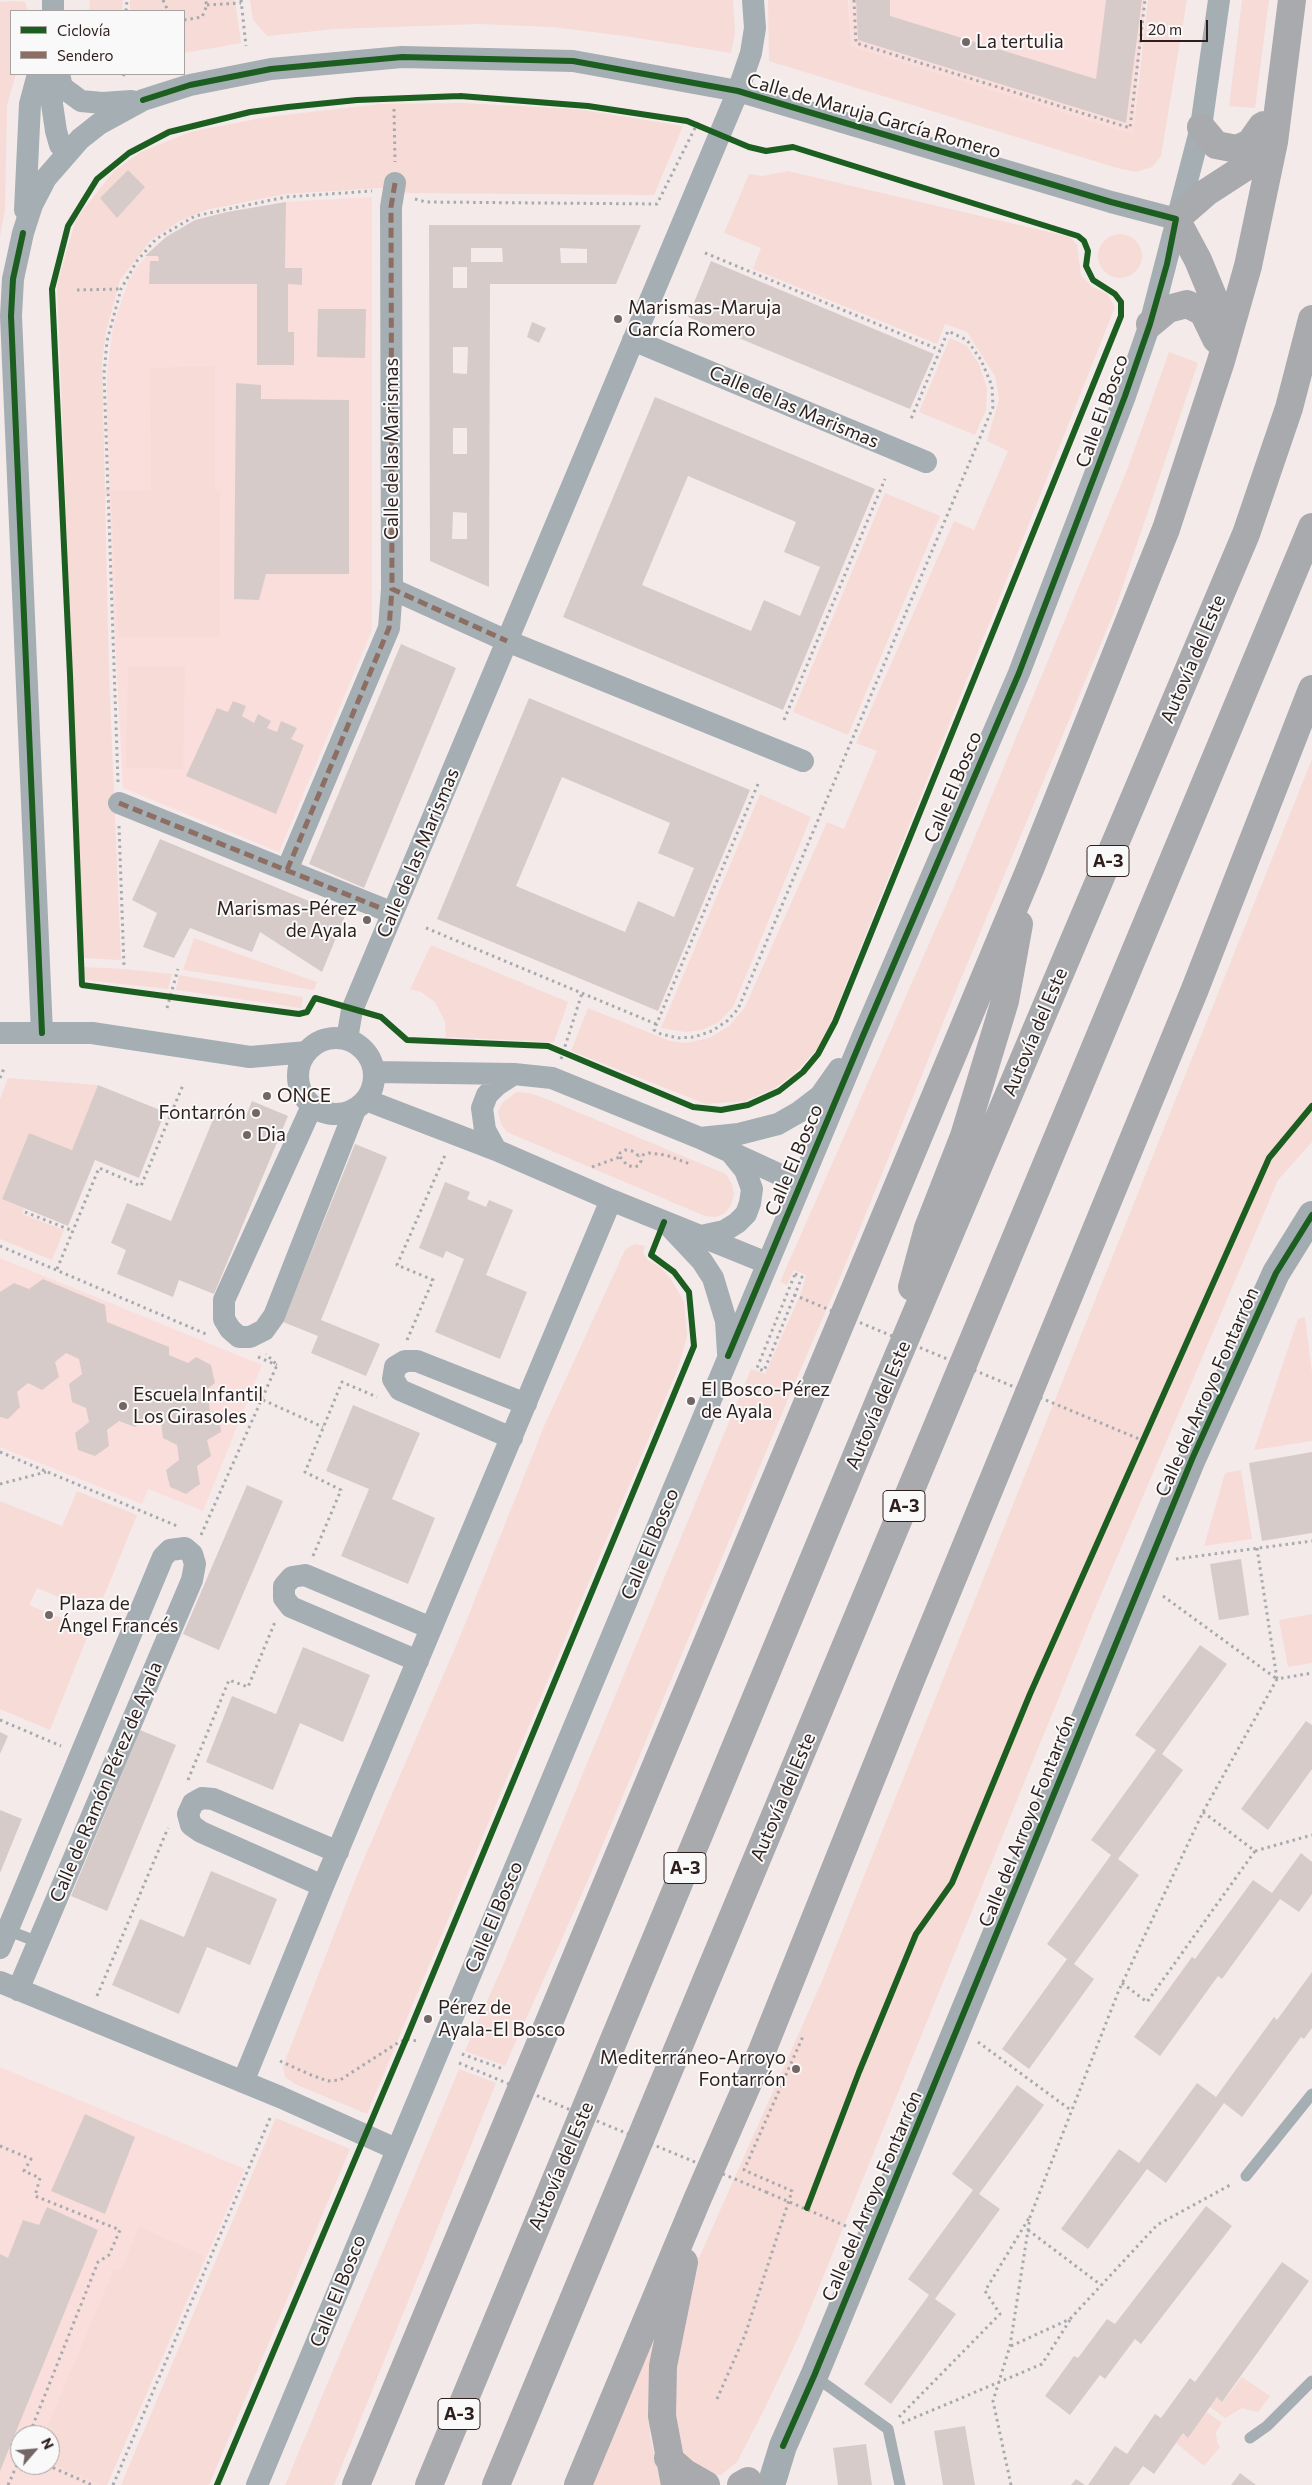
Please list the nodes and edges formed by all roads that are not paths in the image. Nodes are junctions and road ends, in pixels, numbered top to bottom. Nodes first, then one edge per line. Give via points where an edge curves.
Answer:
1 (752, 0) edge
2 (1219, 0) edge
3 (1292, 5) edge
4 (40, 75) edge
5 (40, 75) edge
6 (52, 75) edge
7 (59, 75) edge
8 (738, 91) junction
9 (143, 100) junction
10 (1265, 120) junction
11 (1201, 126) junction
12 (61, 160) junction
13 (395, 188) road end
14 (1176, 219) junction
15 (23, 233) junction
16 (1312, 320) edge
17 (1150, 324) junction
18 (633, 340) junction
19 (1220, 357) junction
20 (926, 462) dead end
21 (1312, 527) edge
22 (392, 589) junction
23 (507, 641) junction
24 (1312, 689) edge
25 (803, 761) dead end
26 (118, 803) road end
27 (1030, 869) junction
28 (287, 870) junction
29 (393, 913) junction
30 (0, 1033) edge
31 (42, 1033) junction
32 (862, 1038) junction
33 (347, 1040) junction
34 (307, 1052) junction
35 (250, 1057) junction
36 (374, 1072) junction
37 (514, 1074) junction
38 (298, 1080) junction
39 (360, 1105) junction
40 (312, 1106) junction
41 (700, 1138) junction
42 (496, 1150) junction
43 (731, 1153) junction
44 (800, 1184) junction
45 (611, 1200) junction
46 (1312, 1215) edge
47 (666, 1223) junction
48 (701, 1236) junction
49 (767, 1263) junction
50 (728, 1356) junction
51 (882, 1394) junction
52 (526, 1404) junction
53 (512, 1438) junction
54 (431, 1628) junction
55 (418, 1661) junction
56 (338, 1852) junction
57 (323, 1886) junction
58 (2, 1935) edge
59 (38, 1942) junction
60 (9, 1986) edge
61 (243, 2082) junction
62 (1312, 2094) edge
63 (396, 2149) junction
64 (1246, 2176) road end
65 (697, 2200) junction
66 (636, 2347) junction
67 (814, 2376) junction
68 (1312, 2381) edge
69 (1250, 2438) dead end
70 (668, 2458) junction
71 (751, 2484) edge
72 (257, 2485) edge
73 (356, 2485) edge
74 (429, 2485) edge
75 (496, 2485) edge
76 (561, 2485) edge
77 (578, 2485) edge
78 (674, 2485) edge
79 (706, 2485) edge
80 (900, 2485) edge

1 - 8 street, Calle de las Marismas via 755,28 751,53
2 - 11 street, Calle El Bosco
3 - 10 highway via 1277,48
3 - 19 highway via 1274,142 1248,266
4 - 12 street via 40,140 45,158
5 - 15 street via 30,104
6 - 12 street via 52,104
7 - 9 street via 62,87 81,101
8 - 9 street, Calle de Maruja García Romero via 572,62 402,57 271,69 190,85
8 - 14 street, Calle de Maruja García Romero
8 - 18 street, Calle de las Marismas
9 - 12 street, Calle de Maruja García Romero via 98,124
10 - 11 highway via 1250,143 1237,149 1216,145
10 - 14 highway via 1259,149 1244,168 1207,192
11 - 14 street, Calle El Bosco
12 - 15 street, Calle de Maruja García Romero via 46,178
13 - 22 street, Calle de las Marismas via 391,207
14 - 17 street, Calle El Bosco
14 - 19 highway via 1217,306
15 - 31 street, Calle de Maruja García Romero via 13,279 12,316
16 - 51 highway, Autovía del Este / A-3 via 1289,408 1246,534
17 - 19 highway via 1168,310 1187,304 1203,312
17 - 32 street, Calle El Bosco via 1019,673
18 - 20 street, Calle de las Marismas
18 - 23 street, Calle de las Marismas
19 - 27 highway via 1166,529
21 - 75 highway, Autovía del Este / A-3
22 - 23 street
22 - 28 street, Calle de las Marismas via 390,628
23 - 25 street
23 - 29 street, Calle de las Marismas
24 - 65 highway via 1195,989 762,2051
26 - 28 street
27 - 51 highway via 1005,1000 964,1136 928,1228
27 - 73 highway
28 - 29 street
29 - 33 street, Calle de las Marismas via 352,1010
30 - 31 street
31 - 35 street via 92,1033
32 - 41 street via 820,1096 799,1112 756,1131
32 - 44 street, Calle El Bosco
33 - 34 street via 332,1038 318,1042
33 - 36 street via 360,1046 370,1058
34 - 35 street
34 - 38 street via 300,1065
35 - 38 street
36 - 37 street
36 - 39 street via 373,1087
37 - 41 street via 552,1078
37 - 42 street via 496,1085 482,1108 484,1130
38 - 40 street
39 - 40 street via 340,1114 326,1113
39 - 40 street via 274,1316 250,1345 230,1330 224,1319 224,1300
39 - 42 street
41 - 43 street
42 - 45 street
43 - 44 street
43 - 48 street via 745,1170 752,1189 750,1203 746,1214 737,1223 724,1231
44 - 49 street, Calle El Bosco
45 - 47 street
45 - 52 street
46 - 67 street, Calle del Arroyo Fontarrón via 1276,1273 1192,1458
47 - 48 street
47 - 50 street via 702,1261 713,1278 726,1321
48 - 49 street
49 - 50 street, Calle El Bosco
50 - 63 street, Calle El Bosco
51 - 74 highway, Autovía del Este / A-3
52 - 53 street
52 - 53 street via 417,1361 405,1361 394,1373 400,1390
53 - 54 street
54 - 55 street
54 - 55 street via 305,1575 292,1577 284,1586 284,1598 291,1607
55 - 56 street
56 - 57 street
56 - 57 street via 213,1799 202,1798 193,1804 188,1814 191,1825 201,1832
57 - 61 street
58 - 59 lane
58 - 59 street, Calle de Ramón Pérez de Ayala via 82,1755 163,1557 170,1550 197,1545 192,1580
59 - 60 street, Calle de Ramón Pérez de Ayala
60 - 61 street, Calle de Ramón Pérez de Ayala
61 - 63 street, Calle de Ramón Pérez de Ayala
62 - 64 lane
63 - 72 street, Calle El Bosco
65 - 66 highway
65 - 70 highway via 663,2366 662,2416
66 - 76 highway
66 - 77 highway
67 - 71 street, Calle del Arroyo Fontarrón via 783,2446 766,2461
67 - 80 lane via 888,2429
68 - 69 lane via 1267,2426
70 - 78 highway
70 - 79 highway

